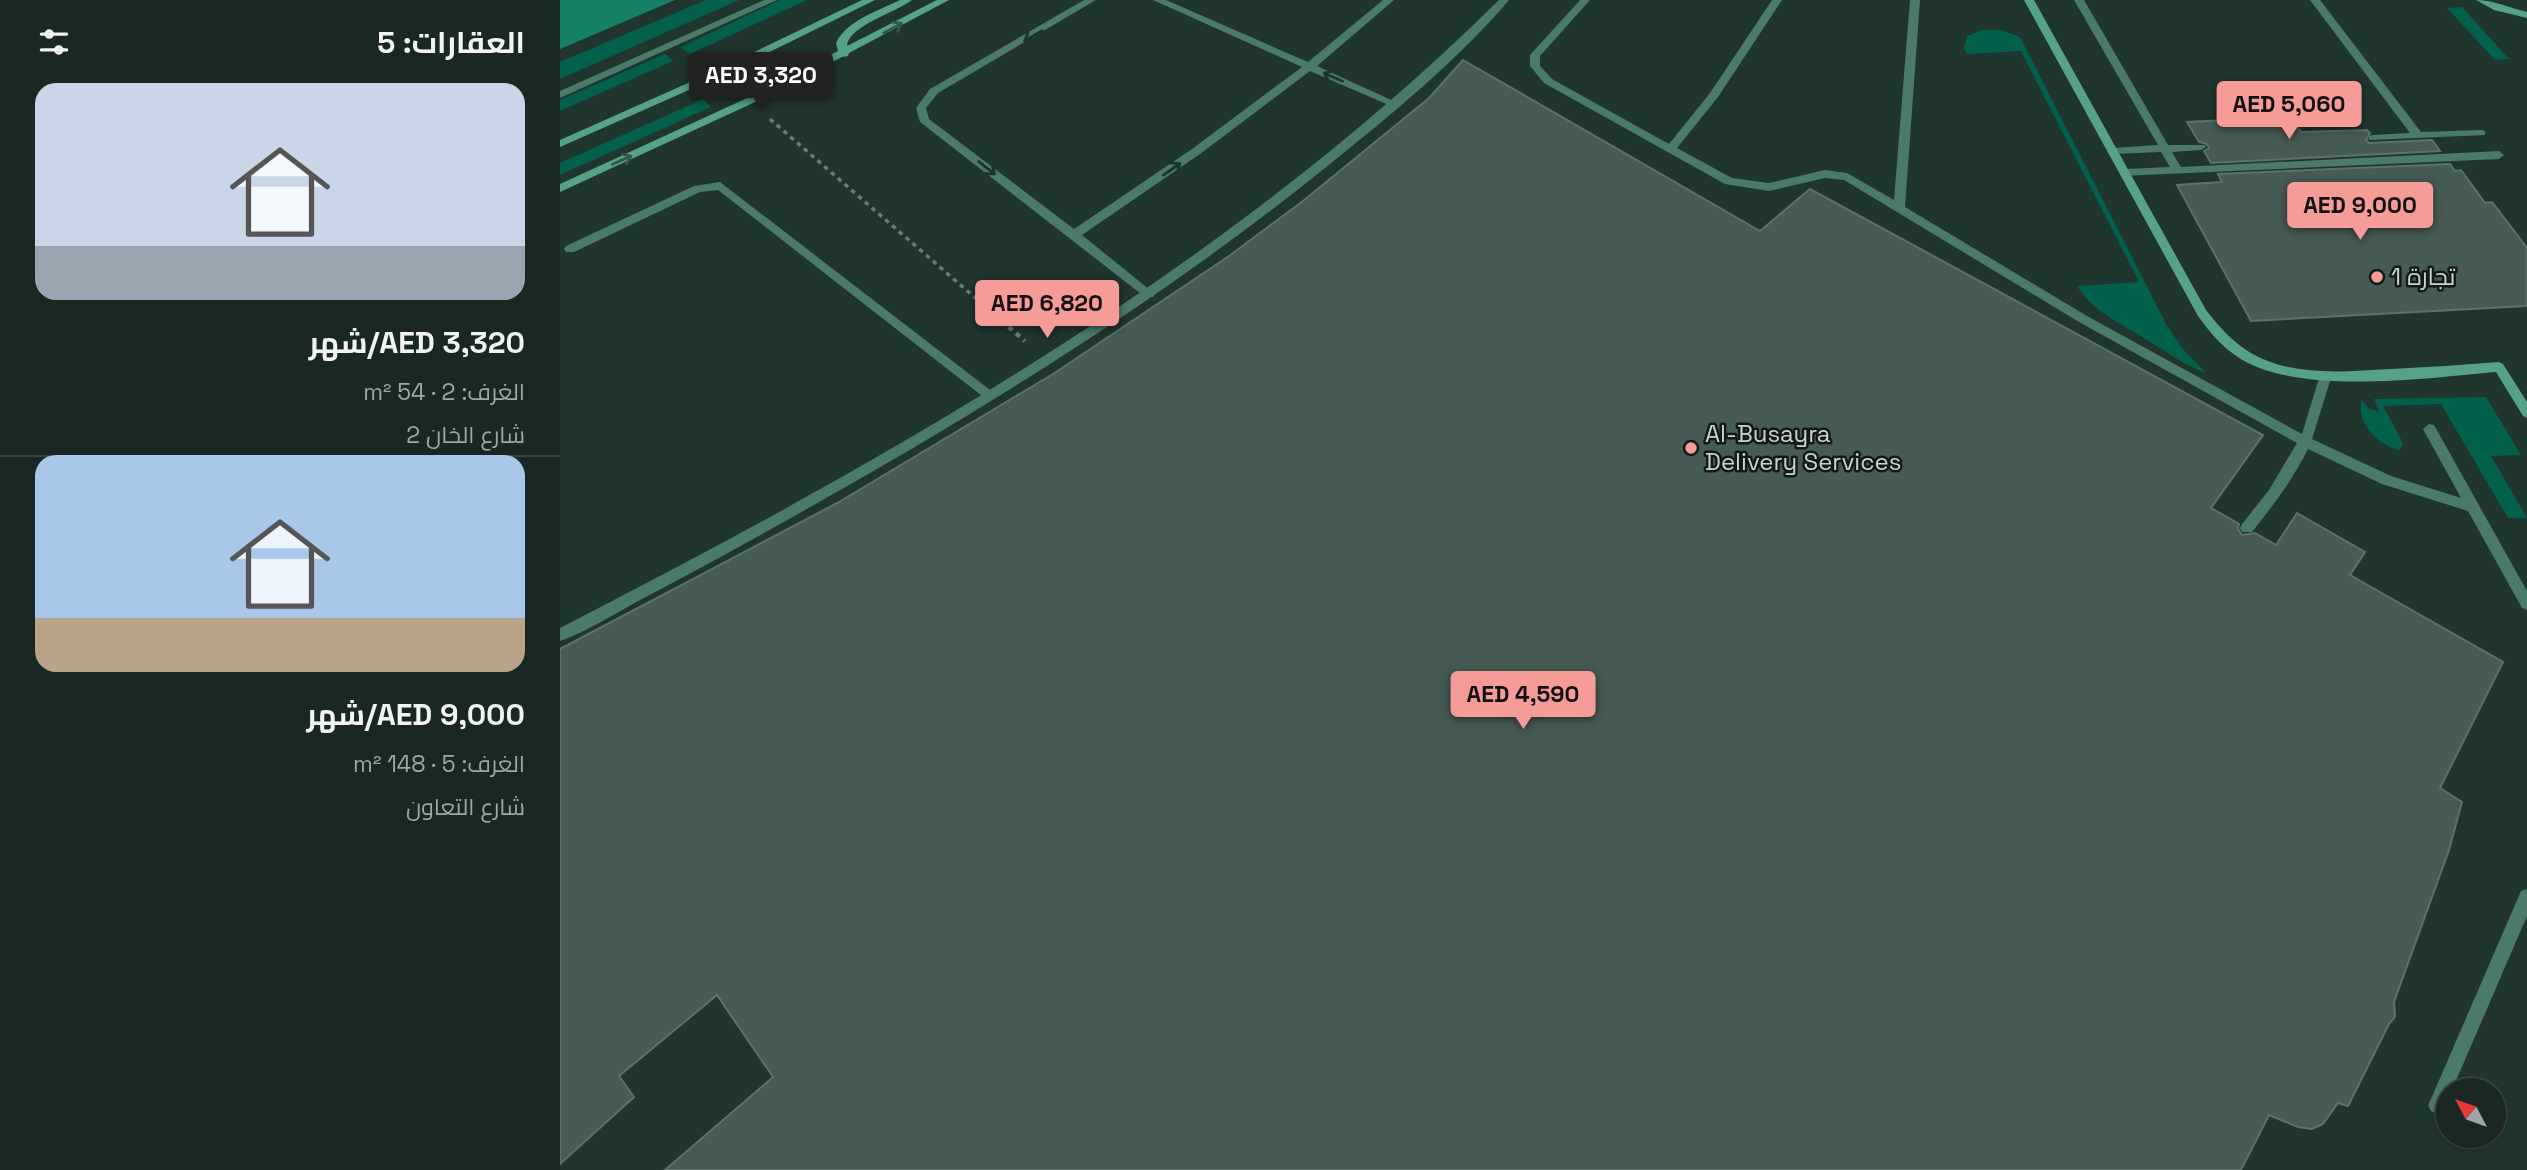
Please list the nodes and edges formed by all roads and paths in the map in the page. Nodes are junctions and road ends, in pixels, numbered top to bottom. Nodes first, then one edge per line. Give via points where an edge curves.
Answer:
1 (772, 0) edge
2 (870, 0) edge
3 (907, 0) edge
4 (944, 0) edge
5 (1091, 0) edge
6 (1158, 0) edge
7 (1388, 0) edge
8 (1504, 0) edge
9 (1585, 0) edge
10 (1777, 0) edge
11 (1915, 0) edge
12 (2029, 0) edge
13 (2079, 0) edge
14 (2315, 0) edge
15 (2483, 2) edge
16 (2527, 15) edge
17 (844, 54) junction
18 (1310, 67) junction
19 (560, 95) edge
20 (749, 101) junction
21 (1395, 104) junction
22 (2481, 133) dead end
23 (2418, 136) junction
24 (2373, 138) dead end
25 (560, 144) edge
26 (2201, 147) dead end
27 (2164, 148) junction
28 (1670, 150) junction
29 (2113, 151) junction
30 (2499, 155) dead end
31 (2177, 170) junction
32 (2125, 173) junction
33 (560, 188) edge
34 (1899, 207) junction
35 (1074, 235) junction
36 (570, 249) dead end
37 (1149, 294) junction
38 (1047, 360) junction
39 (2325, 378) junction
40 (990, 396) junction
41 (2527, 412) edge
42 (2429, 429) dead end
43 (2306, 442) junction
44 (2473, 507) junction
45 (2246, 528) dead end
46 (2527, 604) edge
47 (560, 635) edge
48 (2527, 897) edge
49 (2449, 1078) edge

1 - 19 street
2 - 25 main road
3 - 17 main road via 850,31 841,43
17 -> 4 main road
5 -> 35 street via 934,91 920,108 924,120
6 - 18 street
7 - 18 street
8 - 21 street
9 - 28 street via 1538,50 1537,72
10 - 28 street via 1714,95
11 - 34 street
12 - 29 main road
13 - 27 street
14 - 23 street
15 - 16 main road
17 - 20 main road
21 -> 18 street
35 -> 18 street via 1203,148
33 -> 20 main road
20 - 38 path
21 - 37 street via 1275,202
22 - 23 street
23 - 24 street
26 - 27 street
27 - 29 street
27 - 31 street
28 - 34 street via 1718,176 1755,187 1783,186 1825,174 1847,177
29 - 32 main road
30 - 31 street
31 - 32 street
32 - 39 main road via 2206,319 2221,337 2268,367
34 - 43 street via 2083,319
35 - 37 street
36 - 40 street via 698,189 720,186
37 - 38 street
38 - 40 street
39 - 41 main road via 2499,368
39 - 43 street
40 - 47 street via 807,504
42 - 44 street
43 - 44 street via 2386,480
43 - 45 street via 2271,500
44 - 46 street
48 - 49 street

